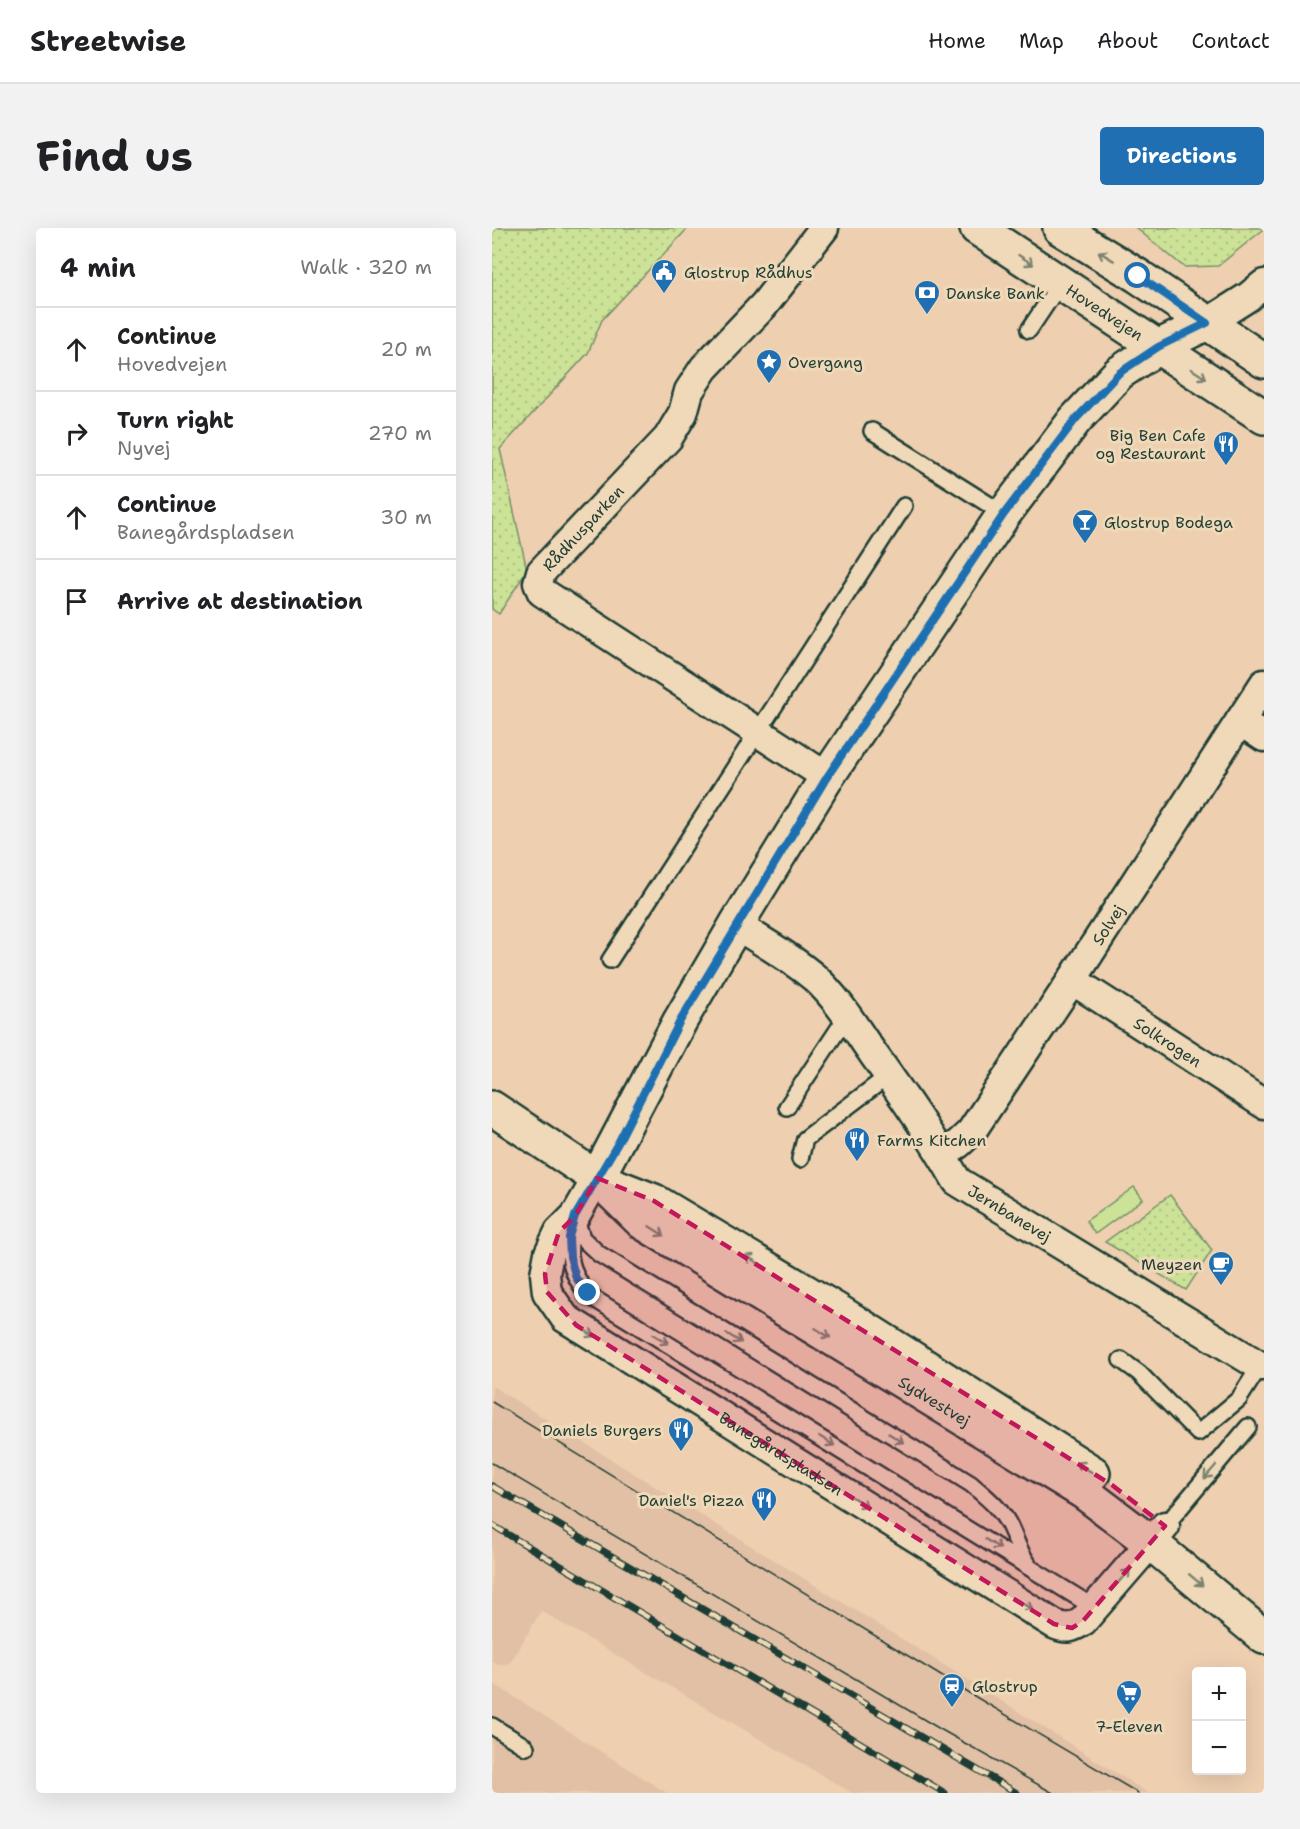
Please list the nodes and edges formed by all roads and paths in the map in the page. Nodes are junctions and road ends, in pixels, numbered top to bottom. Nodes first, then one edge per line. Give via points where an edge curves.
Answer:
1 (824, 228) edge
2 (977, 228) edge
3 (1060, 228) edge
4 (1061, 282) junction
5 (1264, 284) edge
6 (1207, 323) junction
7 (1029, 330) dead end
8 (1158, 347) junction
9 (1264, 361) edge
10 (1264, 417) edge
11 (872, 431) dead end
12 (904, 506) dead end
13 (1004, 514) junction
14 (1264, 684) edge
15 (1240, 721) junction
16 (758, 732) junction
17 (1264, 737) edge
18 (827, 777) junction
19 (736, 925) junction
20 (610, 960) dead end
21 (1072, 980) junction
22 (847, 1016) junction
23 (888, 1076) junction
24 (1264, 1104) edge
25 (787, 1107) dead end
26 (492, 1108) edge
27 (942, 1154) junction
28 (800, 1159) dead end
29 (597, 1178) junction
30 (575, 1216) junction
31 (1121, 1360) dead end
32 (1262, 1366) edge
33 (1248, 1427) dead end
34 (1158, 1534) junction
35 (1030, 1566) junction
36 (1095, 1608) junction
37 (1264, 1610) edge
38 (1264, 1637) edge
39 (492, 1726) edge
40 (526, 1747) dead end

1 - 16 street, Rådhusparken via 777,289 704,368 668,438 541,573 538,582 542,592
2 -> 4 street, Hovedvejen
6 -> 3 street
4 - 7 lane
4 - 8 street, Hovedvejen
5 - 6 street
6 - 8 street
6 - 9 street
8 -> 10 street, Hovedvejen
8 - 13 street via 1119,373 1094,398
11 - 13 lane
12 - 16 lane
13 - 18 street
14 - 15 street, Solvej
15 - 17 street
15 - 21 street, Solvej
16 - 18 street, Rådhusparken
16 - 20 lane
18 - 19 street
19 - 22 street, Jernbanevej via 816,979
19 - 29 street
21 - 24 street, Solkrogen
21 - 27 street, Solvej via 971,1132
22 - 23 street, Jernbanevej
22 - 25 lane
23 - 27 street, Jernbanevej
23 - 28 lane via 805,1139
26 - 29 street, Sydvestvej
27 - 32 street, Jernbanevej via 957,1181
29 - 30 street, Banegårdspladsen
29 - 34 street, Sydvestvej via 654,1202 836,1310 1113,1485
30 -> 35 lane, Banegårdspladsen via 582,1238 600,1254 978,1490 1008,1523
30 -> 35 lane, Banegårdspladsen via 569,1237 572,1268 593,1298
30 -> 36 street, Banegårdspladsen via 559,1232 545,1274 547,1292 566,1318 1054,1624 1072,1628
31 - 32 lane via 1198,1433 1239,1399
33 -> 34 lane
36 -> 34 street, Banegårdspladsen
34 - 37 street, Sydvestvej
34 -> 38 street, Sydvestvej
35 - 36 lane, Banegårdspladsen
39 - 40 lane

